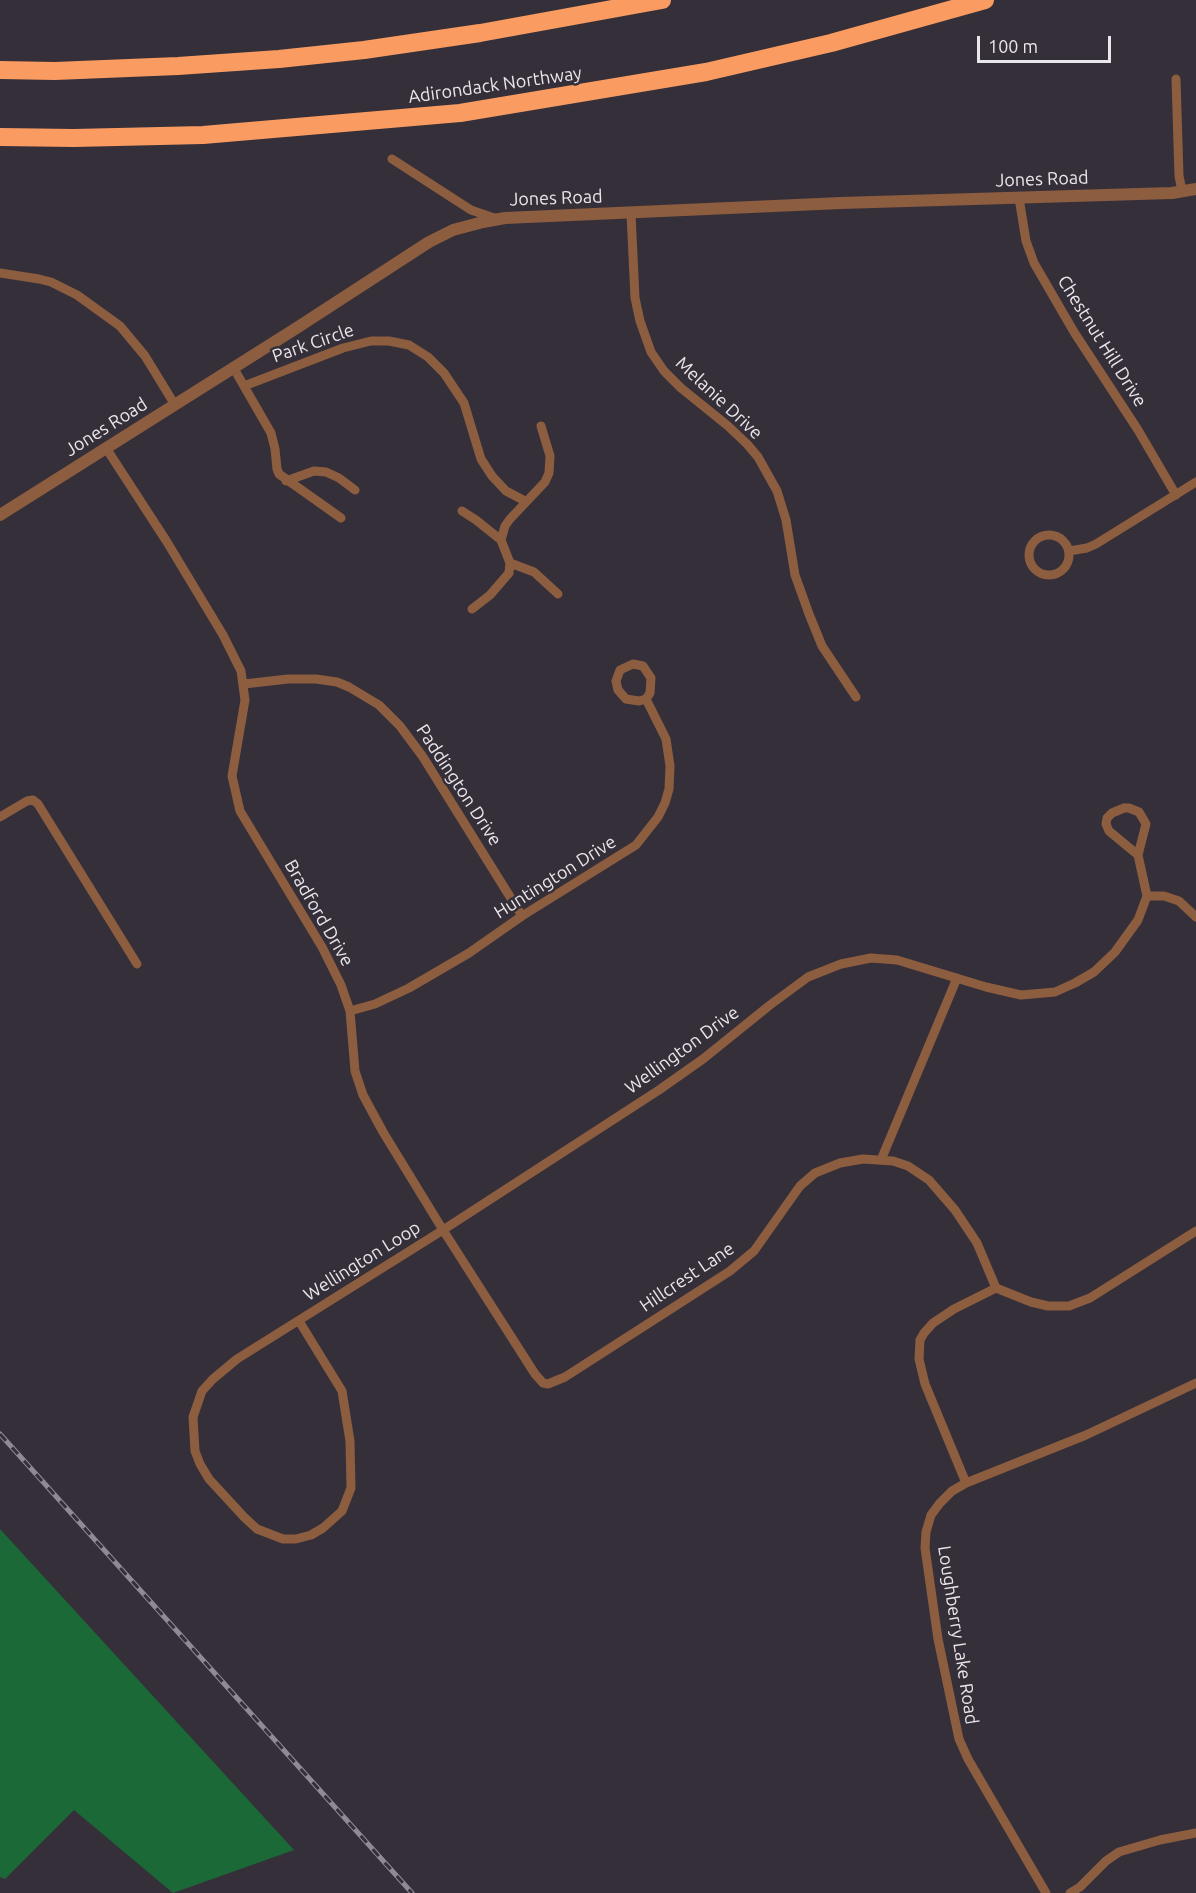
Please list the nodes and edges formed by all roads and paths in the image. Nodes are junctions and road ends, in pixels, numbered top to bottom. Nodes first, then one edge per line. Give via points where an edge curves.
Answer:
1 (663, 0) edge
2 (985, 0) edge
3 (0, 70) edge
4 (1176, 79) dead end
5 (0, 136) edge
6 (392, 159) dead end
7 (1196, 189) edge
8 (1182, 191) junction
9 (1019, 198) junction
10 (631, 214) junction
11 (498, 219) junction
12 (0, 273) edge
13 (233, 367) junction
14 (244, 386) junction
15 (175, 405) junction
16 (541, 426) dead end
17 (106, 448) junction
18 (286, 481) junction
19 (1196, 482) edge
20 (355, 490) dead end
21 (1176, 495) junction
22 (525, 501) junction
23 (462, 511) dead end
24 (0, 515) edge
25 (341, 518) dead end
26 (501, 540) junction
27 (1069, 551) junction
28 (510, 563) junction
29 (558, 594) dead end
30 (472, 609) dead end
31 (244, 684) junction
32 (856, 697) dead end
33 (646, 699) junction
34 (0, 817) edge
35 (1138, 855) junction
36 (1147, 896) junction
37 (522, 916) junction
38 (1196, 917) edge
39 (137, 964) dead end
40 (957, 978) junction
41 (350, 1011) junction
42 (881, 1160) junction
43 (443, 1230) junction
44 (1196, 1231) edge
45 (996, 1288) junction
46 (299, 1321) junction
47 (1196, 1383) edge
48 (548, 1384) joint
49 (966, 1483) junction
50 (1196, 1833) edge
51 (1046, 1893) edge
52 (1070, 1893) edge

1 - 3 highway via 480,33 279,59 55,71
2 - 5 highway, Adirondack Northway via 831,43 706,72 460,113 203,135
4 - 8 street
6 - 11 street via 471,210
7 - 8 street, Jones Road
8 - 9 street, Jones Road
9 - 10 street, Jones Road
9 - 21 street, Chestnut Hill Drive via 1034,263
10 - 11 street, Jones Road
10 - 32 street, Melanie Drive via 635,298 651,352 681,388 728,426 758,458 777,491 795,575 822,646
11 - 13 street, Jones Road via 453,230 429,242
12 - 15 street via 51,282 77,295 120,326 145,356
13 - 14 street
13 - 15 street, Jones Road
14 - 18 street via 271,433 276,469
14 - 22 street, Park Circle via 371,341 409,345 429,357 464,403 482,459 492,476 506,491
15 - 17 street, Jones Road
16 - 22 street via 551,467 545,482
17 - 24 street, Jones Road
17 - 31 street, Bradford Drive via 223,635
18 - 20 street via 314,471 326,472
18 - 25 street
19 - 21 street
21 - 27 street via 1096,544
22 - 26 street via 505,526
23 - 26 street
26 - 28 street
27 - 27 street via 1064,540 1045,534 1029,548 1029,561 1037,572 1056,574 1066,566
28 - 29 street via 534,572
28 - 30 street via 509,573
31 - 37 street, Paddington Drive via 316,679 349,687 379,705 423,757
31 - 41 street, Bradford Drive via 245,700 232,776 240,811 322,947
33 - 33 street via 632,700 621,695 616,681 620,670 633,664 644,666 652,686
33 - 37 street, Huntington Drive via 669,752 669,789 658,817 636,845
34 - 39 street via 27,801 38,804
35 - 35 street via 1109,831 1106,824 1112,813 1129,808 1138,812 1146,824
35 - 36 street
36 - 38 street via 1179,901
36 - 40 street, Wellington Drive via 1138,920 1115,952 1094,972 1055,992 1021,995
37 - 41 street, Huntington Drive via 409,988
40 - 42 street
40 - 43 street, Wellington Drive via 914,963 872,958 841,964 808,977 659,1090
41 - 43 street, Bradford Drive via 356,1071 363,1095
42 - 45 street, Hillcrest Lane via 908,1166 941,1192 977,1244
42 - 48 street, Hillcrest Lane via 840,1163 815,1173 792,1195 754,1251 738,1265 565,1377
43 - 46 street, Wellington Loop
43 - 48 street, Bradford Drive via 535,1374
44 - 45 street via 1089,1298 1069,1306 1031,1302
45 - 49 street via 933,1323 921,1340 919,1359 925,1384
46 - 46 street via 237,1359 213,1379 202,1391 193,1417 195,1451 209,1479 257,1529 283,1539 311,1535 323,1528 342,1511 351,1488 350,1441 342,1391
47 - 49 street, Loughberry Lake Road
49 - 51 street, Loughberry Lake Road via 952,1491 931,1515 925,1548 954,1723 968,1759
50 - 52 street via 1119,1852

